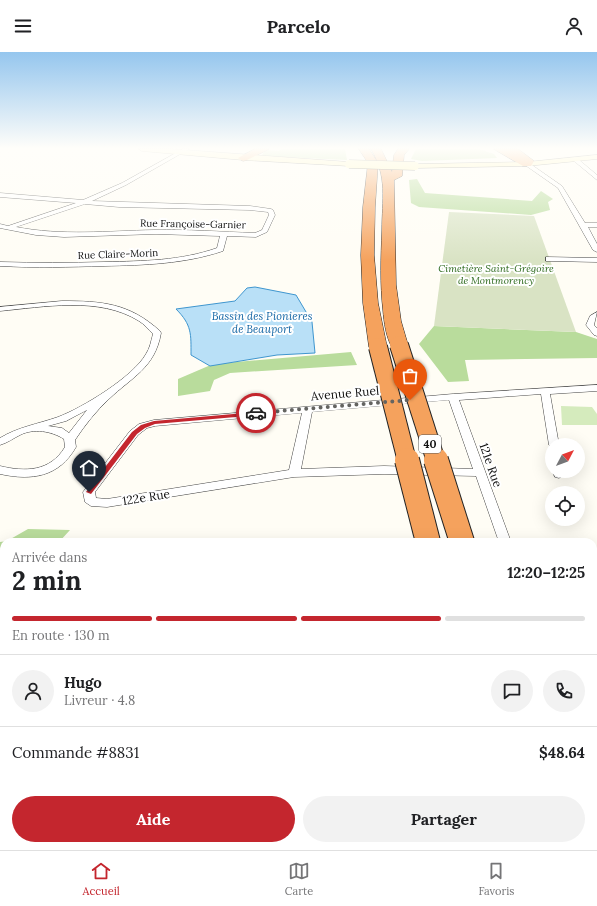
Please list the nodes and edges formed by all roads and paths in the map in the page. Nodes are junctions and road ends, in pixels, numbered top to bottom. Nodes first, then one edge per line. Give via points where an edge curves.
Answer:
1 (116, 186) edge
2 (370, 186) edge
3 (389, 186) edge
4 (559, 186) edge
5 (0, 195) edge
6 (84, 203) junction
7 (583, 225) junction
8 (597, 225) edge
9 (0, 226) edge
10 (9, 227) junction
11 (0, 230) edge
12 (224, 235) junction
13 (597, 250) edge
14 (549, 259) dead end
15 (597, 260) edge
16 (0, 264) edge
17 (0, 308) edge
18 (597, 315) edge
19 (597, 333) edge
20 (597, 388) edge
21 (545, 391) junction
22 (106, 396) junction
23 (454, 396) junction
24 (308, 409) junction
25 (143, 426) joint
26 (36, 428) junction
27 (0, 432) edge
28 (18, 432) junction
29 (553, 438) edge
30 (70, 439) junction
31 (0, 442) edge
32 (0, 470) edge
33 (294, 473) junction
34 (480, 473) junction
35 (427, 538) edge
36 (461, 538) edge
37 (504, 538) edge

1 - 6 street
2 - 35 highway, 40, bridge via 369,274 372,322
3 - 36 highway, 40, bridge via 392,320
4 - 7 street
5 - 6 street
6 - 10 street
6 - 12 street, Rue Françoise-Garnier via 271,211 272,215 265,231 256,235
7 - 8 street
7 - 13 street
9 - 10 street, Rue Françoise-Garnier
10 - 11 street
10 - 12 street, Rue Françoise-Garnier via 36,233 64,235 156,232
12 - 16 street, Rue Claire-Morin via 220,249 177,262 40,266
14 - 15 street
17 - 22 street via 89,305 136,314 148,323 157,334 156,345 147,362
18 - 19 street via 590,325
20 - 21 street, Avenue Ruel
21 - 23 street, Avenue Ruel
21 - 29 street
22 - 26 street via 62,419
22 - 30 street
23 - 24 street, Avenue Ruel
23 - 34 street, 121e Rue
24 - 25 street, Avenue Ruel
24 - 33 street
25 - 33 street, 122e Rue via 134,433 89,492 91,502 107,503
26 - 28 street
26 - 30 street via 60,431
27 - 28 street
28 - 31 street
30 - 32 street via 72,445 68,454 49,469 16,475
33 - 34 street, 122e Rue via 384,470
34 - 37 street, 121e Rue

